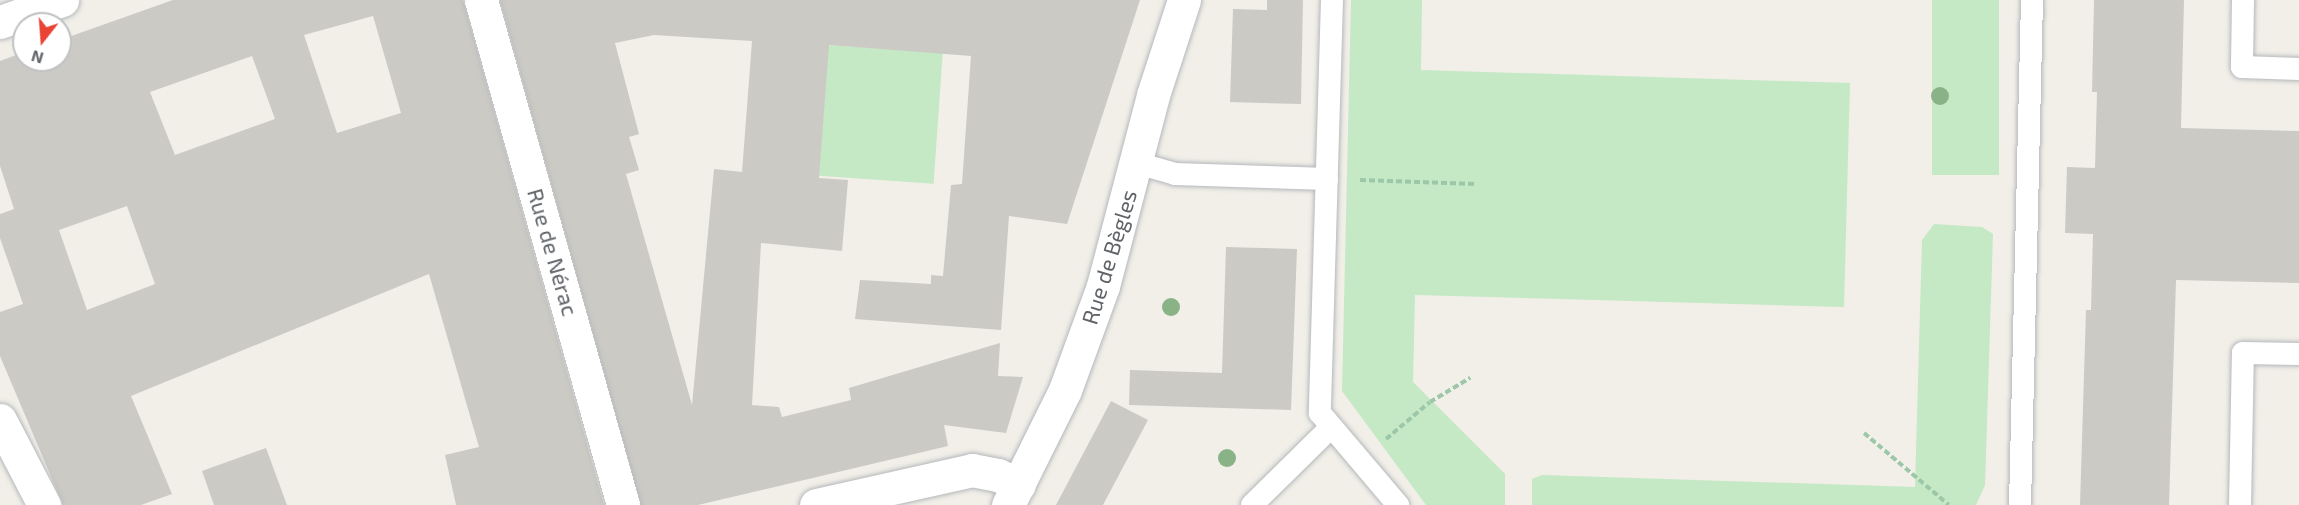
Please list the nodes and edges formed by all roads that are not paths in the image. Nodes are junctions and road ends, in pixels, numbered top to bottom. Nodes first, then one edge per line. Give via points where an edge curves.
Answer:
1 (62, 0) edge
2 (481, 0) edge
3 (1184, 0) edge
4 (1332, 0) edge
5 (2032, 0) edge
6 (2243, 0) edge
7 (0, 22) edge
8 (2299, 69) edge
9 (1137, 163) junction
10 (1327, 179) junction
11 (2299, 354) edge
12 (0, 420) edge
13 (1331, 427) junction
14 (12, 474) edge
15 (1013, 495) edge
16 (44, 505) edge
17 (623, 505) edge
18 (816, 505) edge
19 (1252, 505) edge
20 (1398, 505) edge
21 (2020, 505) edge
22 (2240, 505) edge

1 - 7 street
2 - 17 street, Rue de Nérac
3 - 9 street, Rue de Bègles
4 - 10 lane
5 - 21 lane
6 - 8 lane via 2242,67
9 - 10 lane via 1175,174
9 - 15 street, Rue de Bègles via 1103,286 1065,390
10 - 13 lane via 1320,413
11 - 22 lane via 2243,353
12 - 14 street
13 - 19 lane
13 - 20 lane
14 - 16 street
15 - 18 street via 998,475 972,470

